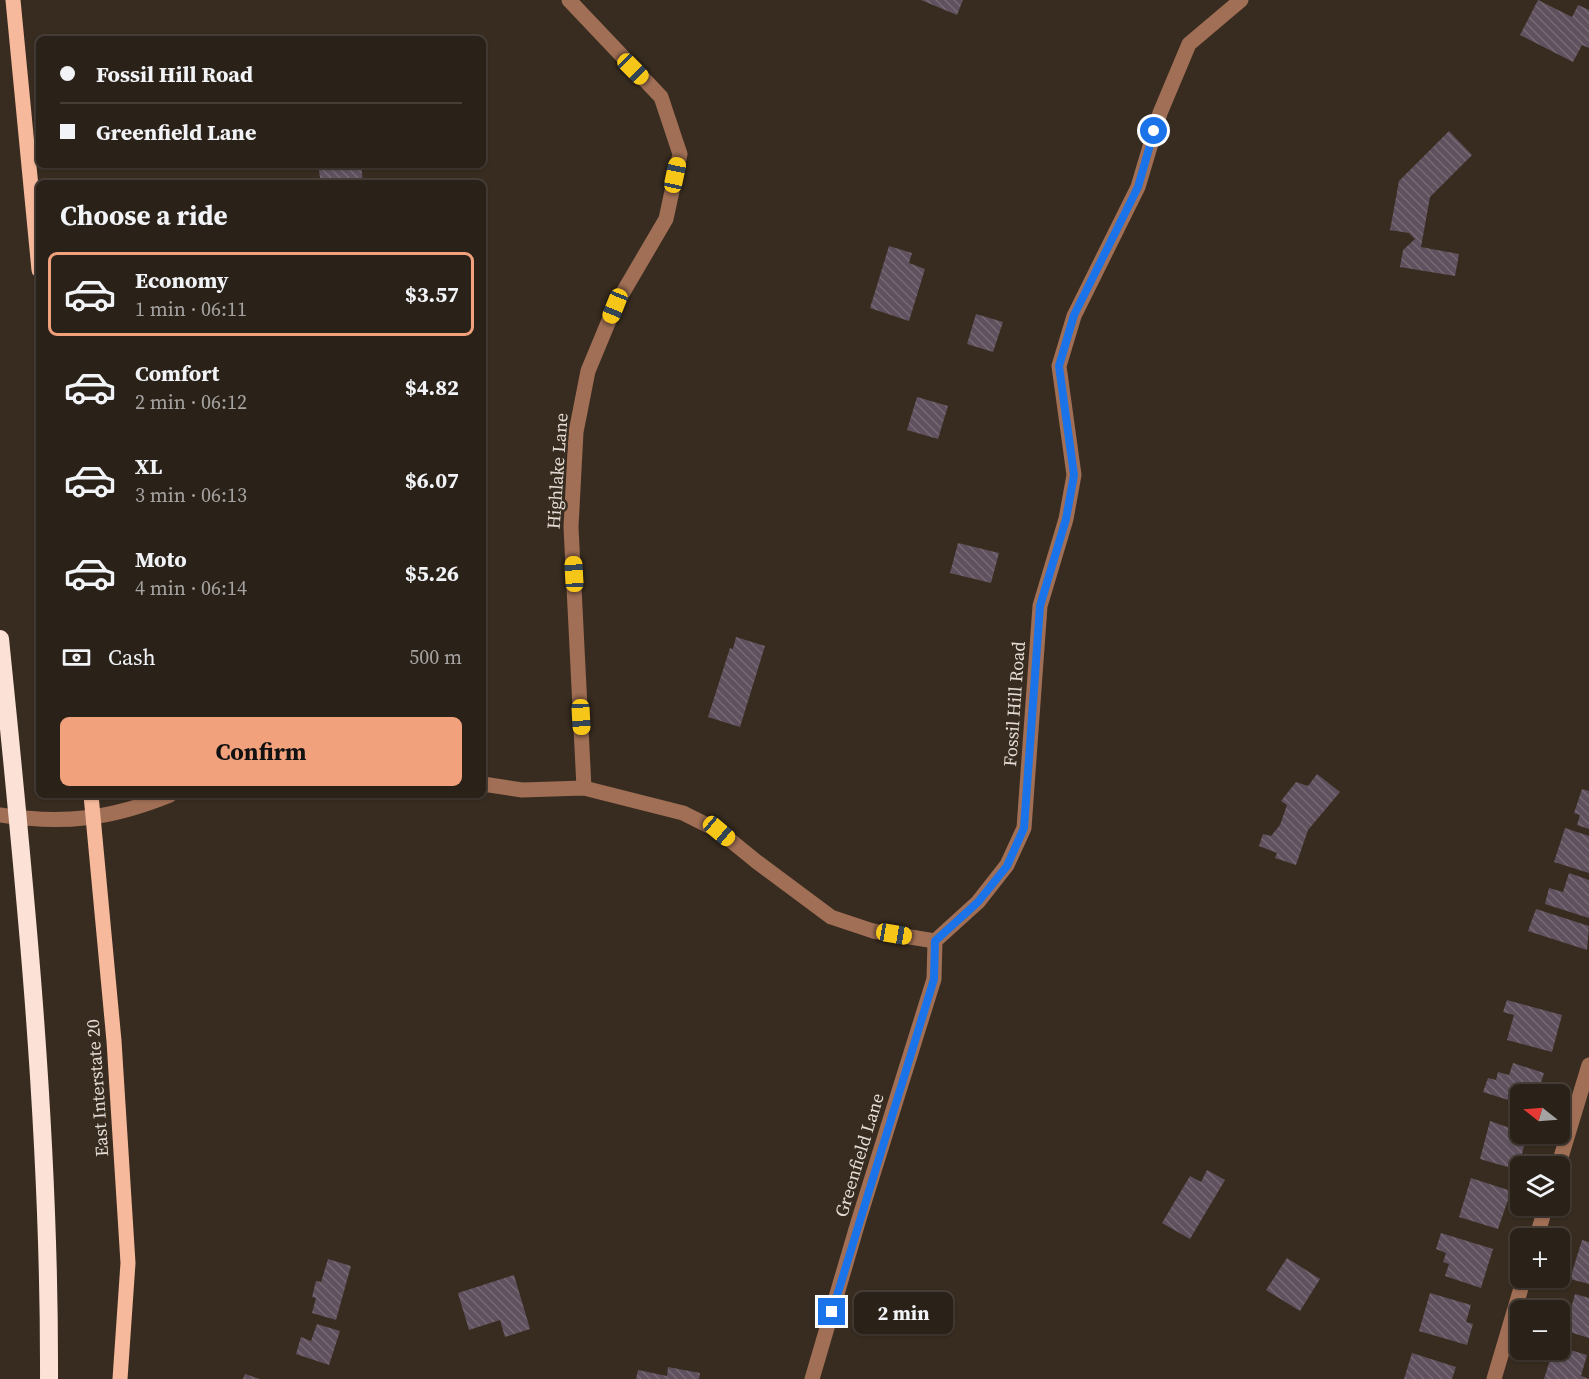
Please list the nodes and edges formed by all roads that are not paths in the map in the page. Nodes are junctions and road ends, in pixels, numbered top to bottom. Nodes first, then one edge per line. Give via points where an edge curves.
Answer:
1 (13, 0) edge
2 (569, 0) edge
3 (1241, 0) edge
4 (36, 239) edge
5 (0, 639) edge
6 (486, 784) edge
7 (584, 788) junction
8 (91, 798) edge
9 (163, 798) edge
10 (0, 815) edge
11 (93, 819) junction
12 (935, 941) junction
13 (1589, 1065) edge
14 (1561, 1156) edge
15 (1521, 1288) edge
16 (50, 1379) edge
17 (120, 1379) edge
18 (812, 1379) edge
19 (1494, 1379) edge

1 - 4 main road
2 - 7 street, Highlake Lane via 661,97 680,153 666,219 615,306 588,371 576,432 571,527
3 - 12 street, Fossil Hill Road via 1189,44 1160,113 1138,187 1074,315 1059,366 1074,475 1066,519 1040,606 1024,828 1007,866 978,902
5 - 16 highway via 24,866 45,1186
6 - 7 street via 522,790
7 - 12 street via 683,813 719,831 831,917 873,931
8 - 11 main road, East Interstate 20
9 - 11 street
10 - 11 street via 32,820
11 - 17 main road, East Interstate 20 via 114,1041 128,1263
12 - 18 street, Greenfield Lane via 934,979
13 - 14 street
15 - 19 street

